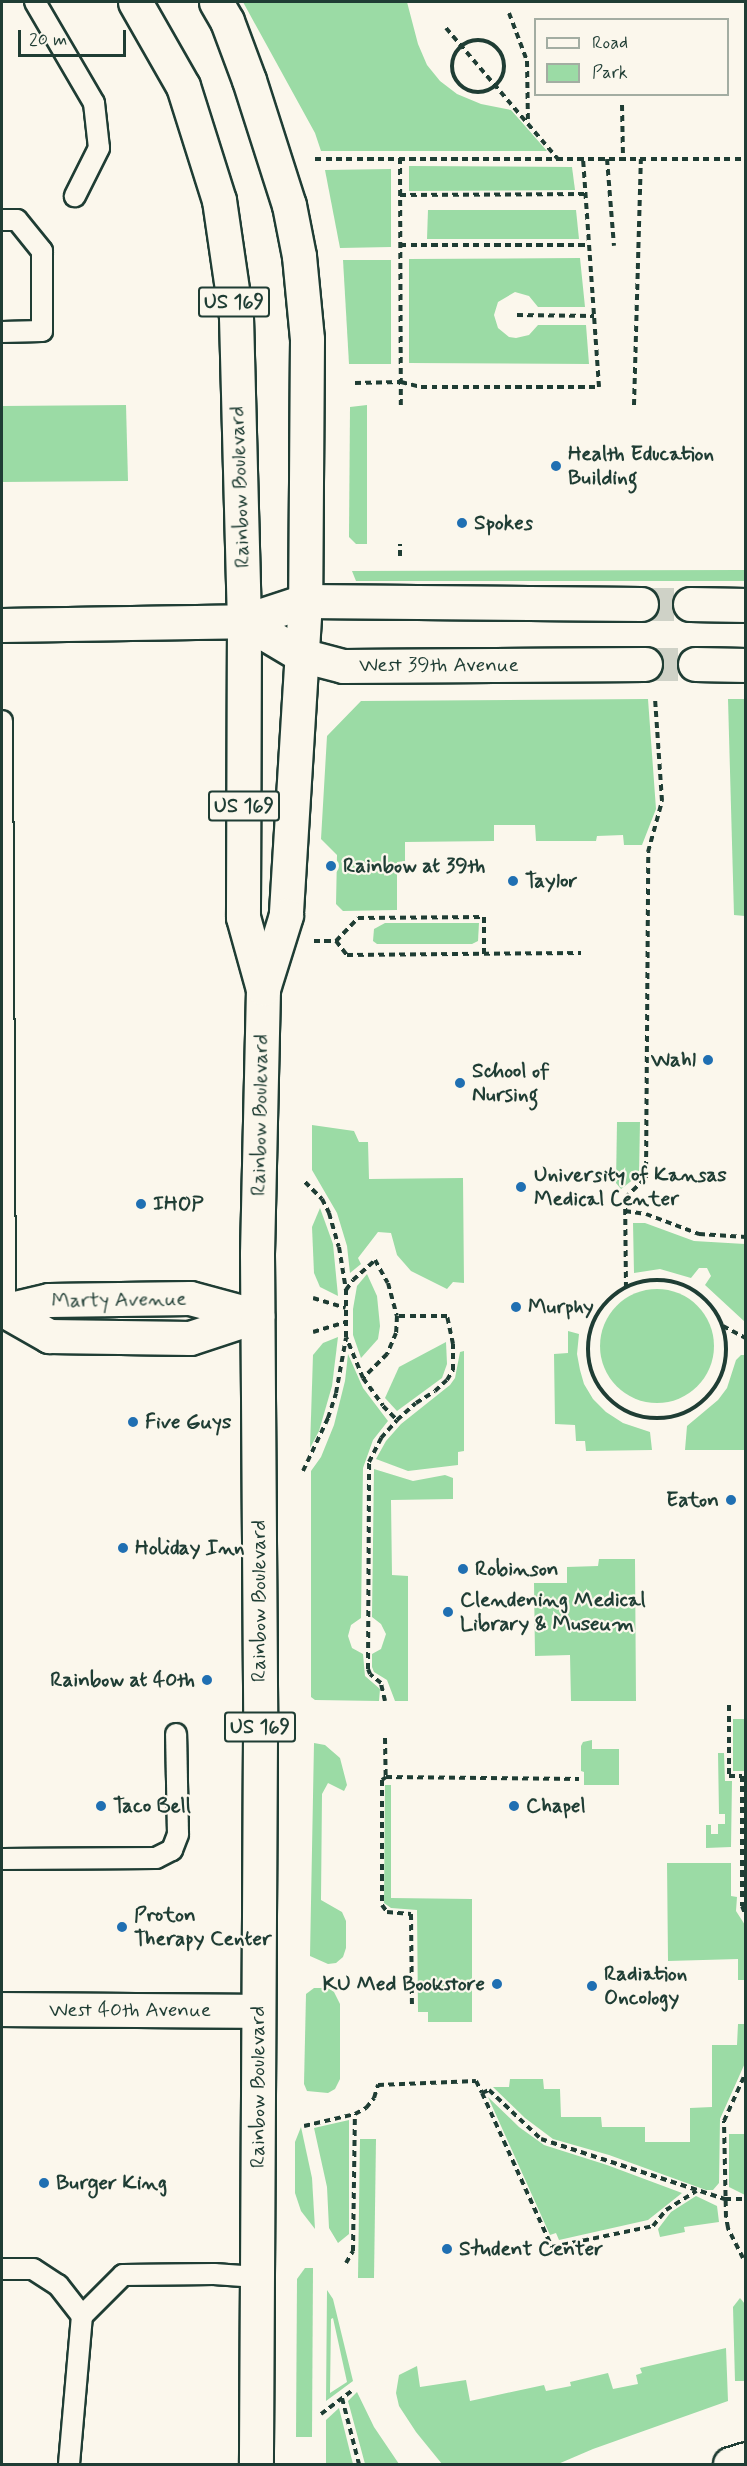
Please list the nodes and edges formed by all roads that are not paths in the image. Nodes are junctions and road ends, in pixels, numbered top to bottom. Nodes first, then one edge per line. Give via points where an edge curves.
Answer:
1 (35, 2) edge
2 (135, 2) edge
3 (216, 2) edge
4 (75, 196) dead end
5 (2, 220) edge
6 (2, 332) edge
7 (305, 601) junction
8 (641, 604) tunnel mouth
9 (690, 604) tunnel mouth
10 (746, 604) edge
11 (244, 621) junction
12 (2, 625) edge
13 (301, 655) junction
14 (695, 664) tunnel mouth
15 (746, 664) edge
16 (650, 679) tunnel mouth
17 (2, 722) edge
18 (2, 812) edge
19 (263, 989) junction
20 (3, 1311) edge
21 (257, 1316) junction
22 (176, 1734) dead end
23 (2, 1859) edge
24 (2, 2009) edge
25 (258, 2011) junction
26 (2, 2269) edge
27 (257, 2277) junction
28 (82, 2316) junction
29 (746, 2459) edge
30 (70, 2464) edge
31 (256, 2464) edge
32 (730, 2464) edge

1 - 4 lane via 94,103 99,148
2 - 11 main road, Rainbow Boulevard / US 169 via 183,86 219,200 236,318
3 - 7 main road, Rainbow Boulevard / US 169 via 249,80 289,205 299,256 307,339
5 - 6 lane via 17,220 42,251 42,331
7 - 8 main road
7 - 11 main road
7 - 13 main road, Rainbow Boulevard / US 169
9 - 10 main road
11 - 12 main road
11 - 13 main road, West 39th Avenue
11 - 19 main road, Rainbow Boulevard / US 169 via 243,916
13 - 16 main road, West 39th Avenue via 344,666
13 - 19 main road, Rainbow Boulevard / US 169 via 286,915
14 - 15 main road
17 - 18 lane
18 - 20 lane
19 - 21 main road, Rainbow Boulevard / US 169
20 - 21 main road, Marty Avenue via 49,1300 190,1298
21 - 25 main road, Rainbow Boulevard / US 169
22 - 23 lane via 178,1834 172,1850 156,1858
24 - 25 main road, West 40th Avenue
25 - 27 main road, Rainbow Boulevard / US 169
26 - 28 lane via 33,2269 57,2285
27 - 28 lane via 123,2275
27 - 31 main road, Rainbow Boulevard / US 169
28 - 30 lane
29 - 32 main road

